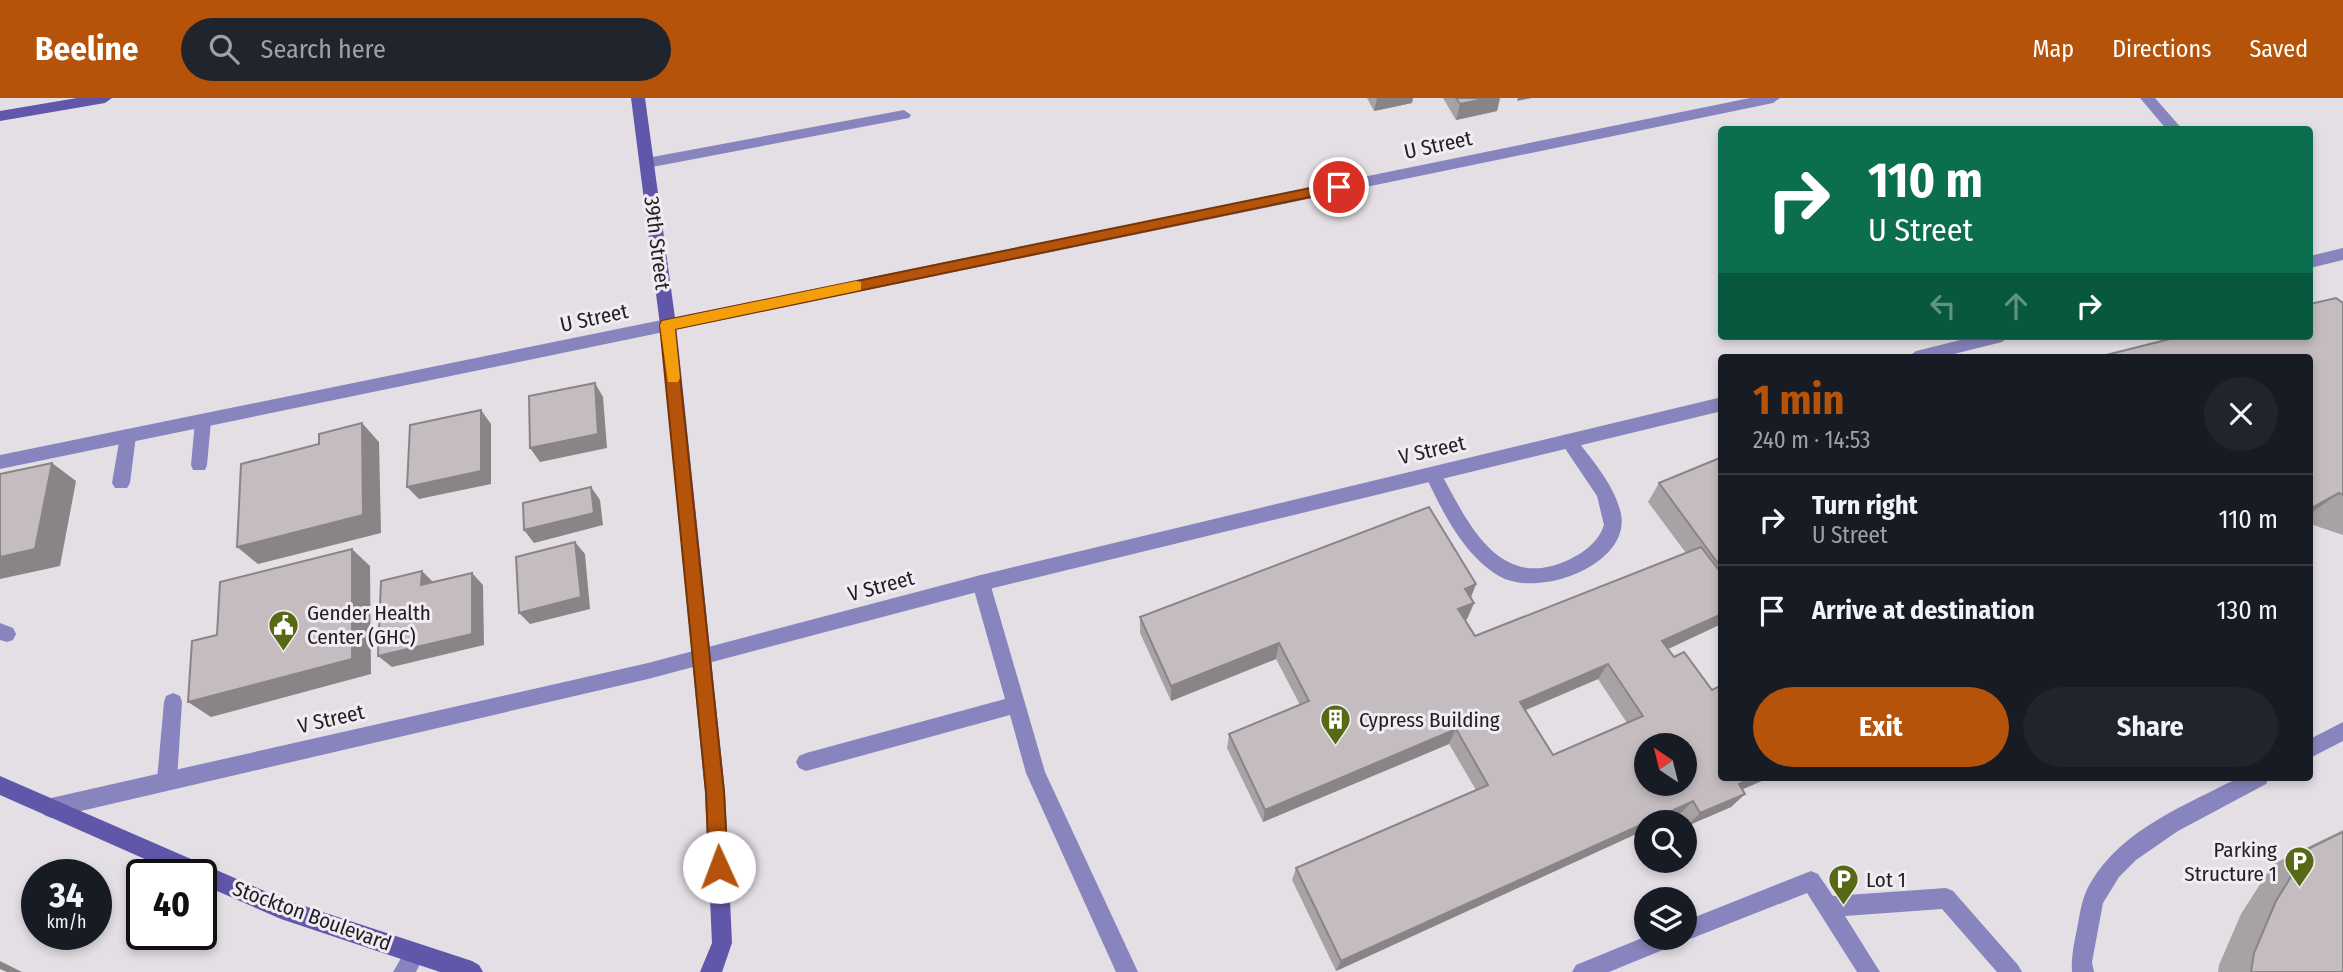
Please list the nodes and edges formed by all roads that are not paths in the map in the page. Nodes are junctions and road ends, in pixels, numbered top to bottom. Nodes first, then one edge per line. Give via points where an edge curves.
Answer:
1 (105, 98) edge
2 (638, 98) edge
3 (1773, 98) edge
4 (2147, 98) edge
5 (904, 115) dead end
6 (0, 116) edge
7 (2172, 126) edge
8 (647, 163) junction
9 (2343, 254) edge
10 (2313, 260) edge
11 (667, 325) junction
12 (1986, 340) edge
13 (1928, 354) edge
14 (1718, 405) edge
15 (203, 421) junction
16 (128, 436) junction
17 (1568, 441) junction
18 (0, 461) edge
19 (199, 464) dead end
20 (1432, 473) junction
21 (121, 482) dead end
22 (981, 583) junction
23 (702, 658) junction
24 (173, 702) dead end
25 (1016, 705) junction
26 (2343, 731) edge
27 (2313, 747) edge
28 (806, 762) dead end
29 (167, 780) junction
30 (2252, 781) edge
31 (0, 785) edge
32 (51, 808) junction
33 (1827, 907) junction
34 (1697, 926) edge
35 (1638, 950) edge
36 (415, 953) junction
37 (404, 972) edge
38 (472, 972) edge
39 (711, 972) edge
40 (1127, 972) edge
41 (1583, 972) edge
42 (1869, 972) edge
43 (2011, 972) edge
44 (2083, 972) edge

1 - 6 street
2 - 8 street, 39th Street
3 - 11 street, U Street
4 - 7 street
5 - 8 street
8 - 11 street, 39th Street
9 - 10 street
11 - 15 street, U Street
11 - 23 street, 39th Street
12 - 13 street
14 - 17 street, V Street
15 - 16 street, U Street
15 - 19 street
16 - 18 street, U Street
16 - 21 street
17 - 20 street, V Street
17 - 20 street via 1612,509 1613,526 1605,544 1559,573 1521,577 1498,566 1475,545
20 - 22 street, V Street
22 - 23 street, V Street
22 - 25 street
23 - 29 street, V Street
23 - 39 street, 39th Street via 715,792 722,943
24 - 29 street
25 - 28 street
25 - 40 street via 1036,773
26 - 27 street
29 - 32 street, V Street
30 - 44 street via 2123,857 2096,891
31 - 32 street, Stockton Boulevard
32 - 36 street, Stockton Boulevard via 281,909
33 - 34 street via 1811,881
33 - 42 street
33 - 43 street via 1946,898
35 - 41 street
36 - 37 street
36 - 38 street, Stockton Boulevard

